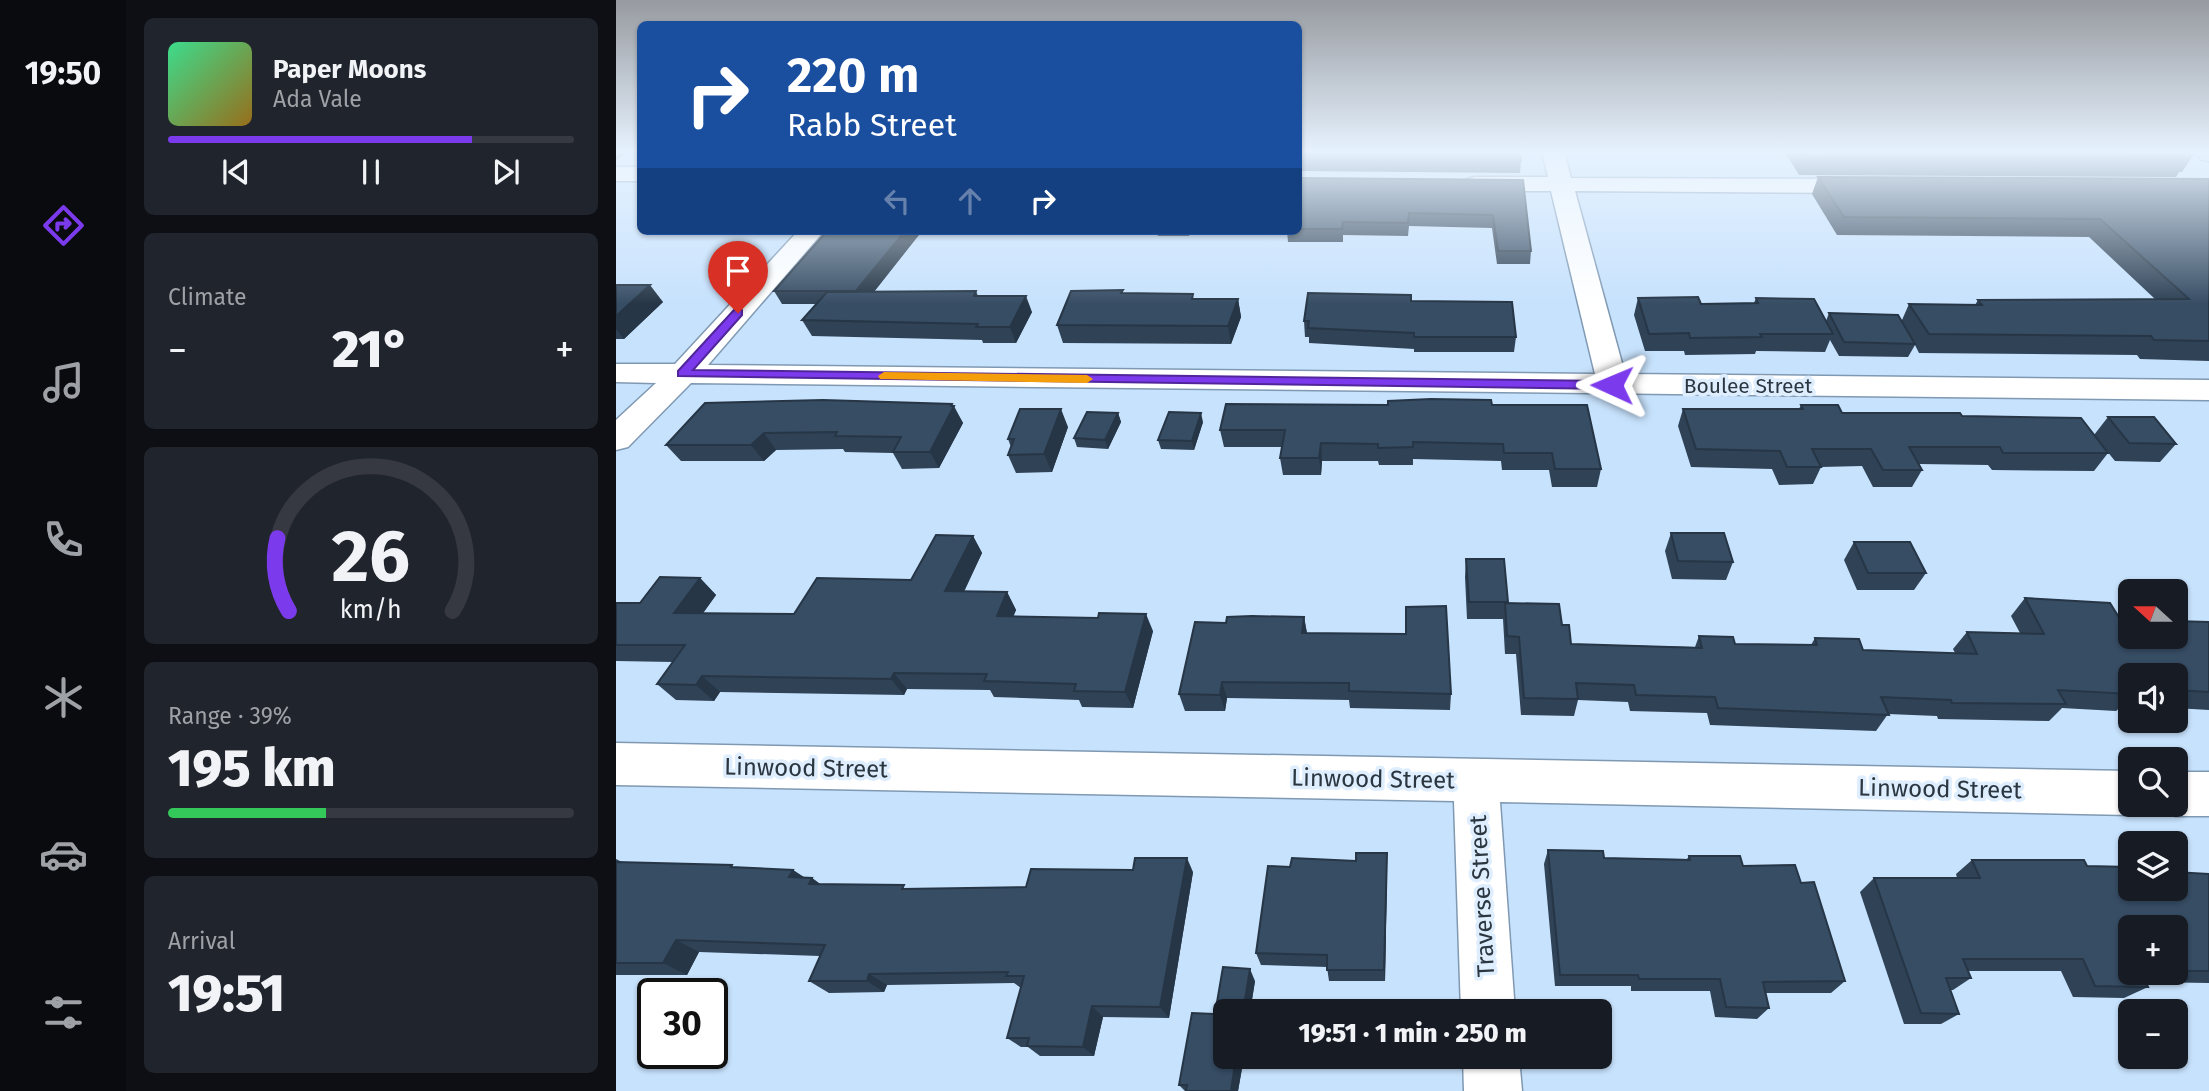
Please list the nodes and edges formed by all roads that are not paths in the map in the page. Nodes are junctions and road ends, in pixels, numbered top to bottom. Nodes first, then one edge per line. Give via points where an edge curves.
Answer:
1 (1567, 203) edge
2 (808, 235) edge
3 (616, 373) edge
4 (683, 374) junction
5 (1612, 385) junction
6 (2209, 390) edge
7 (616, 439) edge
8 (616, 764) edge
9 (1476, 781) junction
10 (2118, 793) edge
11 (2188, 793) edge
12 (2209, 794) edge
13 (1487, 999) edge
14 (1492, 1069) edge
15 (1493, 1091) edge

1 - 5 street
2 - 4 street
3 - 4 street, Boulee Street
4 - 5 street, Boulee Street
4 - 7 street
5 - 6 street, Boulee Street
8 - 9 street, Linwood Street
9 - 10 street, Linwood Street
9 - 13 street, Traverse Street
11 - 12 street
14 - 15 street

